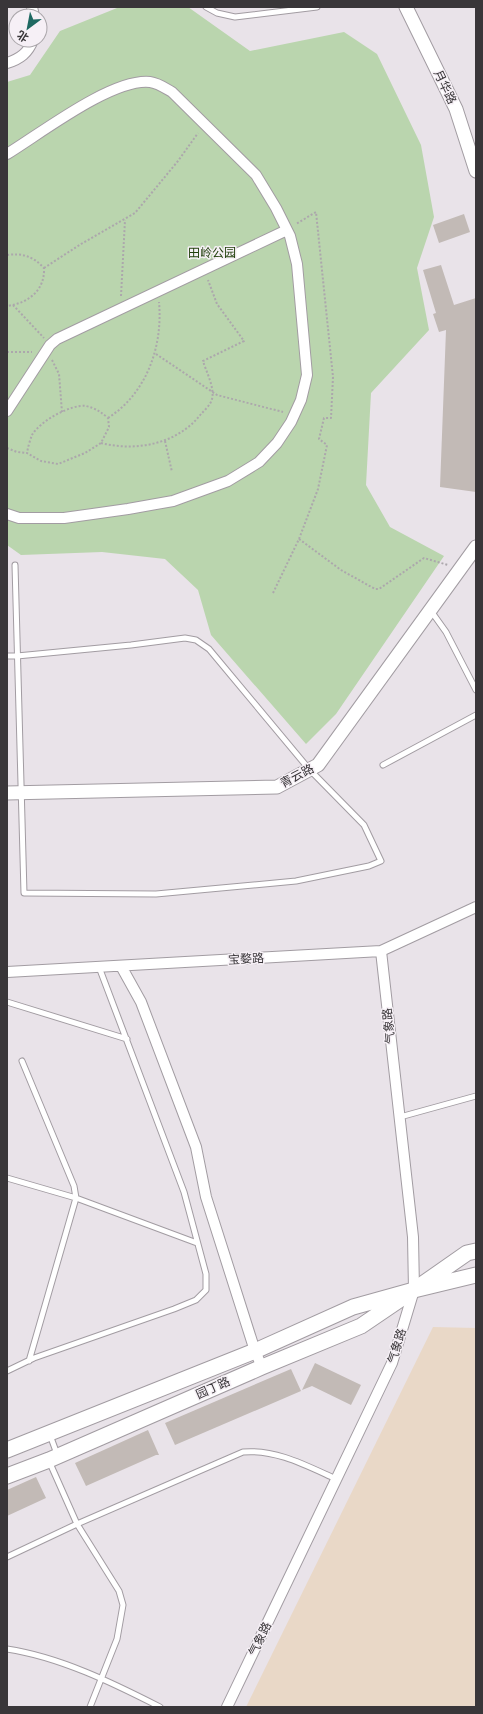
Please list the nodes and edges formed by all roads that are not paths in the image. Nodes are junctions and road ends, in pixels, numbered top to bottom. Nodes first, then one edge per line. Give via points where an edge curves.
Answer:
1 (206, 7) edge
2 (317, 7) edge
3 (406, 7) edge
4 (30, 48) edge
5 (7, 63) edge
6 (7, 154) edge
7 (476, 171) edge
8 (287, 230) junction
9 (7, 411) edge
10 (7, 514) edge
11 (476, 547) edge
12 (15, 564) dead end
13 (430, 610) junction
14 (7, 656) edge
15 (17, 656) junction
16 (476, 690) edge
17 (476, 715) edge
18 (383, 765) dead end
19 (309, 769) junction
20 (21, 792) junction
21 (7, 793) edge
22 (476, 907) edge
23 (381, 951) junction
24 (121, 966) junction
25 (99, 967) junction
26 (7, 972) edge
27 (7, 1002) edge
28 (126, 1039) junction
29 (22, 1061) dead end
30 (476, 1096) edge
31 (400, 1117) junction
32 (7, 1178) edge
33 (76, 1198) junction
34 (197, 1243) junction
35 (476, 1251) edge
36 (476, 1275) edge
37 (414, 1290) junction
38 (255, 1351) junction
39 (29, 1361) junction
40 (262, 1367) junction
41 (7, 1371) edge
42 (50, 1433) junction
43 (7, 1450) edge
44 (54, 1458) junction
45 (7, 1476) edge
46 (336, 1479) junction
47 (77, 1524) junction
48 (7, 1557) edge
49 (7, 1649) edge
50 (102, 1677) junction
51 (90, 1707) edge
52 (160, 1707) edge
53 (227, 1707) edge

1 - 2 lane via 217,14 235,18
3 - 7 street, 月华路 via 456,108
4 - 5 street via 20,59
6 - 8 street via 95,98 131,84 159,84 172,92 256,175
8 - 9 street via 57,339 48,348
8 - 10 street via 297,264 307,375 301,400 294,415 277,443 259,462 228,481 173,502 64,518 19,518
11 - 13 street, 青云路
12 - 15 lane
13 - 16 lane via 446,632
13 - 19 street, 青云路 via 318,765
14 - 15 lane
15 - 19 lane via 131,646 185,638 196,640 209,649
15 - 20 lane
17 - 18 lane
19 - 20 street, 青云路 via 276,787
19 - 20 lane via 364,825 381,861 369,866 296,881 257,885 156,894 24,893
20 - 21 street, 青云路
22 - 23 street, 宝婺路
23 - 24 street, 宝婺路
23 - 31 street, 气象路
24 - 25 street, 宝婺路
24 - 38 street via 141,1002 196,1147 206,1197
25 - 26 street, 宝婺路
25 - 28 lane
27 - 28 lane
28 - 34 lane via 184,1192
29 - 33 lane via 74,1186
30 - 31 lane
31 - 37 street, 气象路 via 413,1237
32 - 33 lane
33 - 34 lane
33 - 39 lane
34 - 39 lane via 206,1274 206,1290 196,1300
35 - 37 main road, 园丁路 via 467,1253
36 - 37 main road, 园丁路
37 - 38 main road, 园丁路 via 353,1307
37 - 40 main road, 园丁路 via 361,1326
37 - 46 street, 气象路 via 392,1363
38 - 40 street
38 - 42 main road, 园丁路
39 - 41 lane
40 - 44 main road, 园丁路
42 - 43 main road, 园丁路
42 - 44 lane
44 - 45 main road, 园丁路
44 - 47 lane
46 - 47 lane via 293,1460 254,1451 243,1452
46 - 53 street, 气象路
47 - 48 lane
47 - 50 lane via 119,1592 123,1606 117,1638
49 - 50 lane via 21,1651
50 - 51 lane
50 - 52 lane

